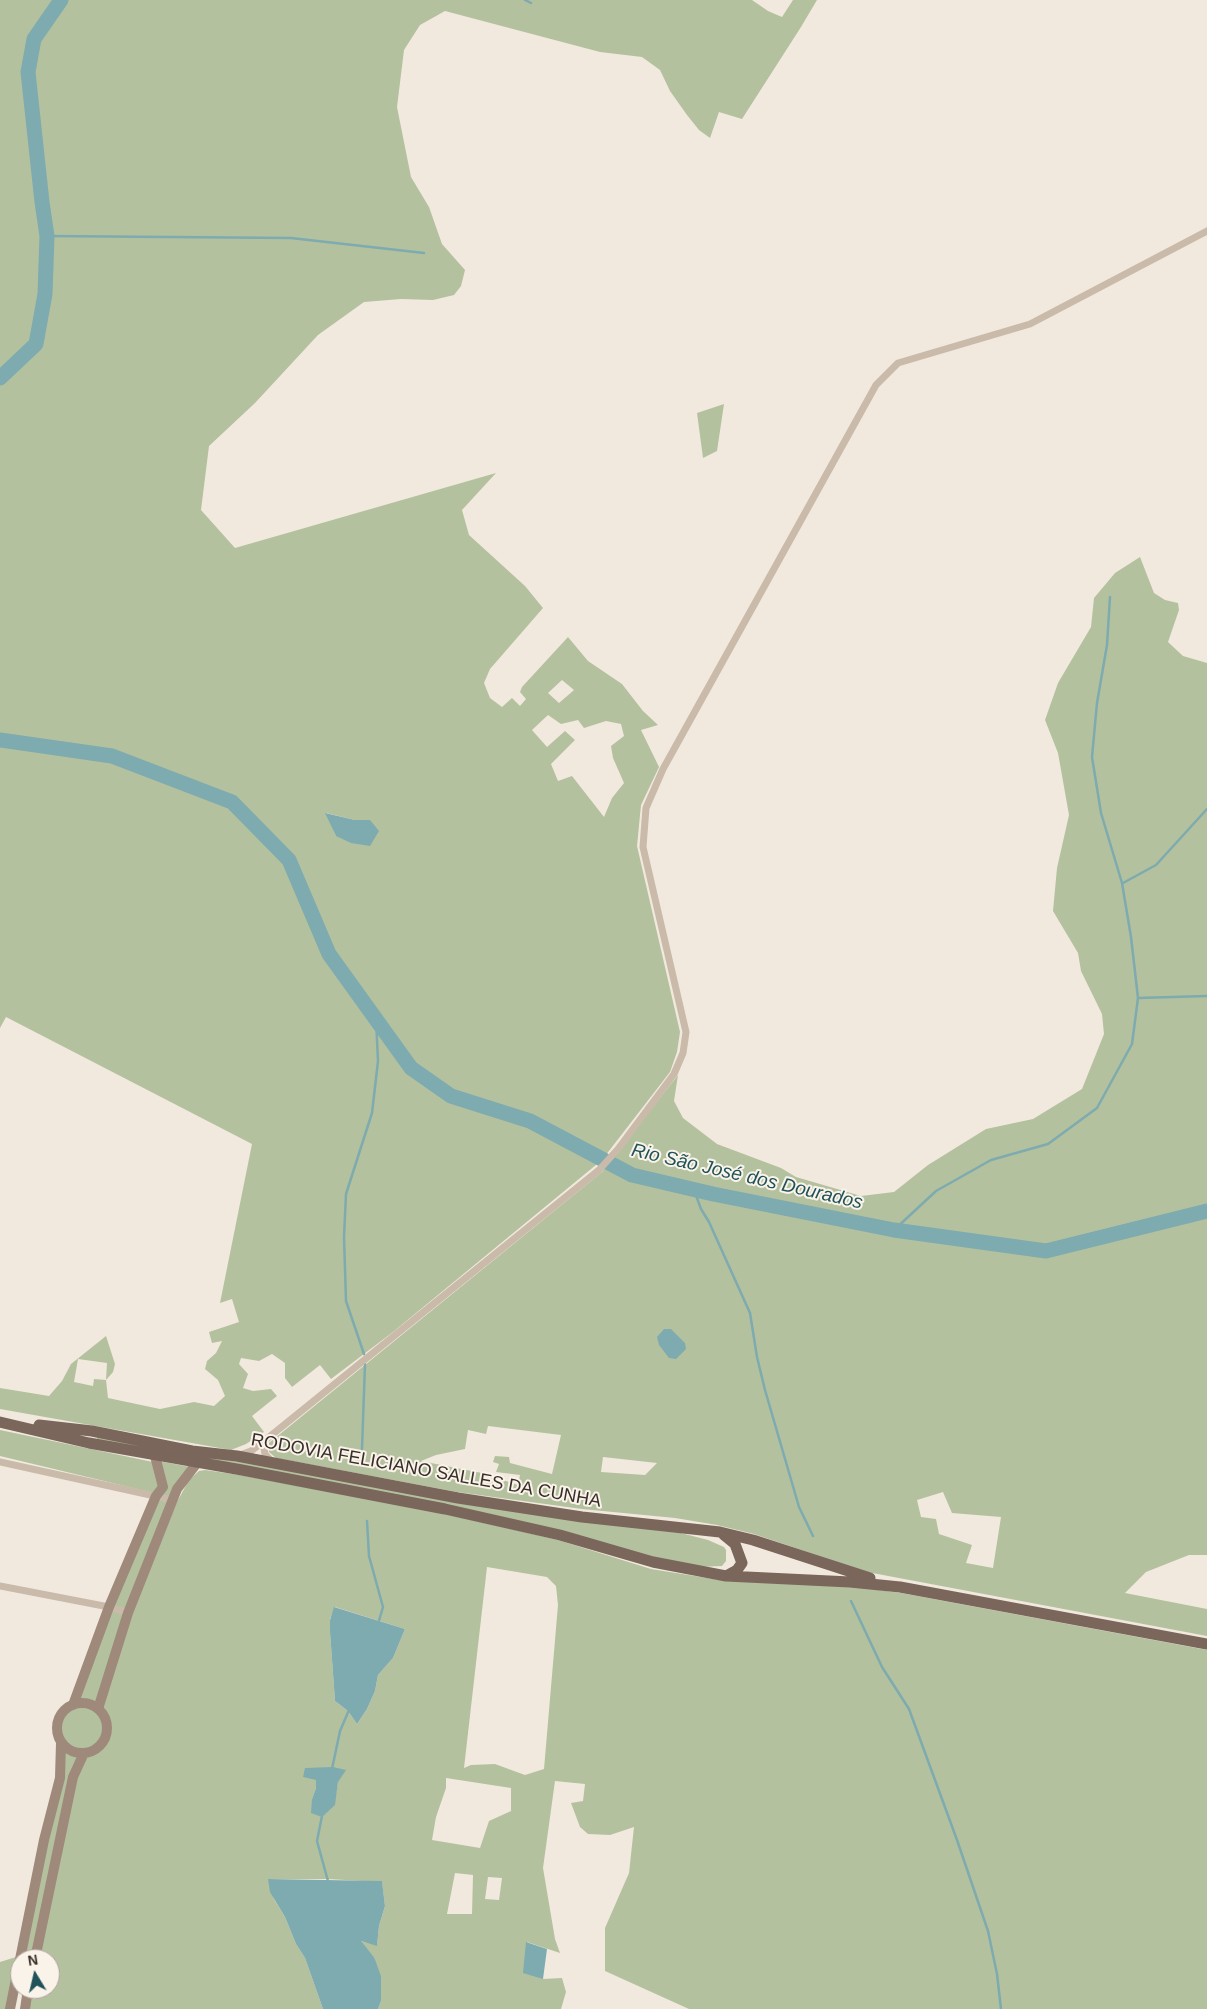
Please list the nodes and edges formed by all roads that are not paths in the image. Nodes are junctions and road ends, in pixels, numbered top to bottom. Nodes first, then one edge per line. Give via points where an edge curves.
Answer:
1 (1207, 231) edge
2 (0, 1421) edge
3 (263, 1442) junction
4 (155, 1456) junction
5 (237, 1456) junction
6 (0, 1462) edge
7 (197, 1463) junction
8 (273, 1463) junction
9 (156, 1496) junction
10 (173, 1500) junction
11 (720, 1532) junction
12 (726, 1576) junction
13 (0, 1586) edge
14 (900, 1587) junction
15 (109, 1607) junction
16 (128, 1613) junction
17 (1207, 1644) edge
18 (73, 1705) junction
19 (98, 1709) junction
20 (62, 1743) junction
21 (84, 1753) junction
22 (37, 1949) edge
23 (10, 2009) edge

1 - 3 street via 1030,324 898,363 876,385 663,769 646,808 643,847 686,1032 684,1053 674,1074 599,1170
2 - 4 main road, RODOVIA FELICIANO SALLES DA CUNHA
2 - 5 main road, RODOVIA FELICIANO SALLES DA CUNHA via 92,1431 192,1451
3 - 5 street
3 - 8 street via 265,1454
4 - 7 main road, RODOVIA FELICIANO SALLES DA CUNHA
4 - 9 street via 163,1487
5 - 8 main road, RODOVIA FELICIANO SALLES DA CUNHA
6 - 9 street
7 - 10 street via 184,1477
7 - 12 main road, RODOVIA FELICIANO SALLES DA CUNHA via 445,1509 560,1535 653,1562
8 - 11 main road, RODOVIA FELICIANO SALLES DA CUNHA via 458,1498 582,1517
9 - 10 street
9 - 15 street
10 - 16 street
11 - 12 main road via 735,1544 742,1562 737,1570
11 - 14 main road, RODOVIA FELICIANO SALLES DA CUNHA
12 - 14 main road, RODOVIA FELICIANO SALLES DA CUNHA
13 - 15 street
14 - 17 main road, RODOVIA FELICIANO SALLES DA CUNHA
15 - 16 street
15 - 18 street
16 - 19 street
18 - 19 street via 86,1704
18 - 20 street via 59,1718 57,1731
19 - 21 street via 105,1719 107,1732 101,1744
20 - 21 street via 72,1751
20 - 23 street via 60,1778 44,1840
21 - 22 street via 73,1777

